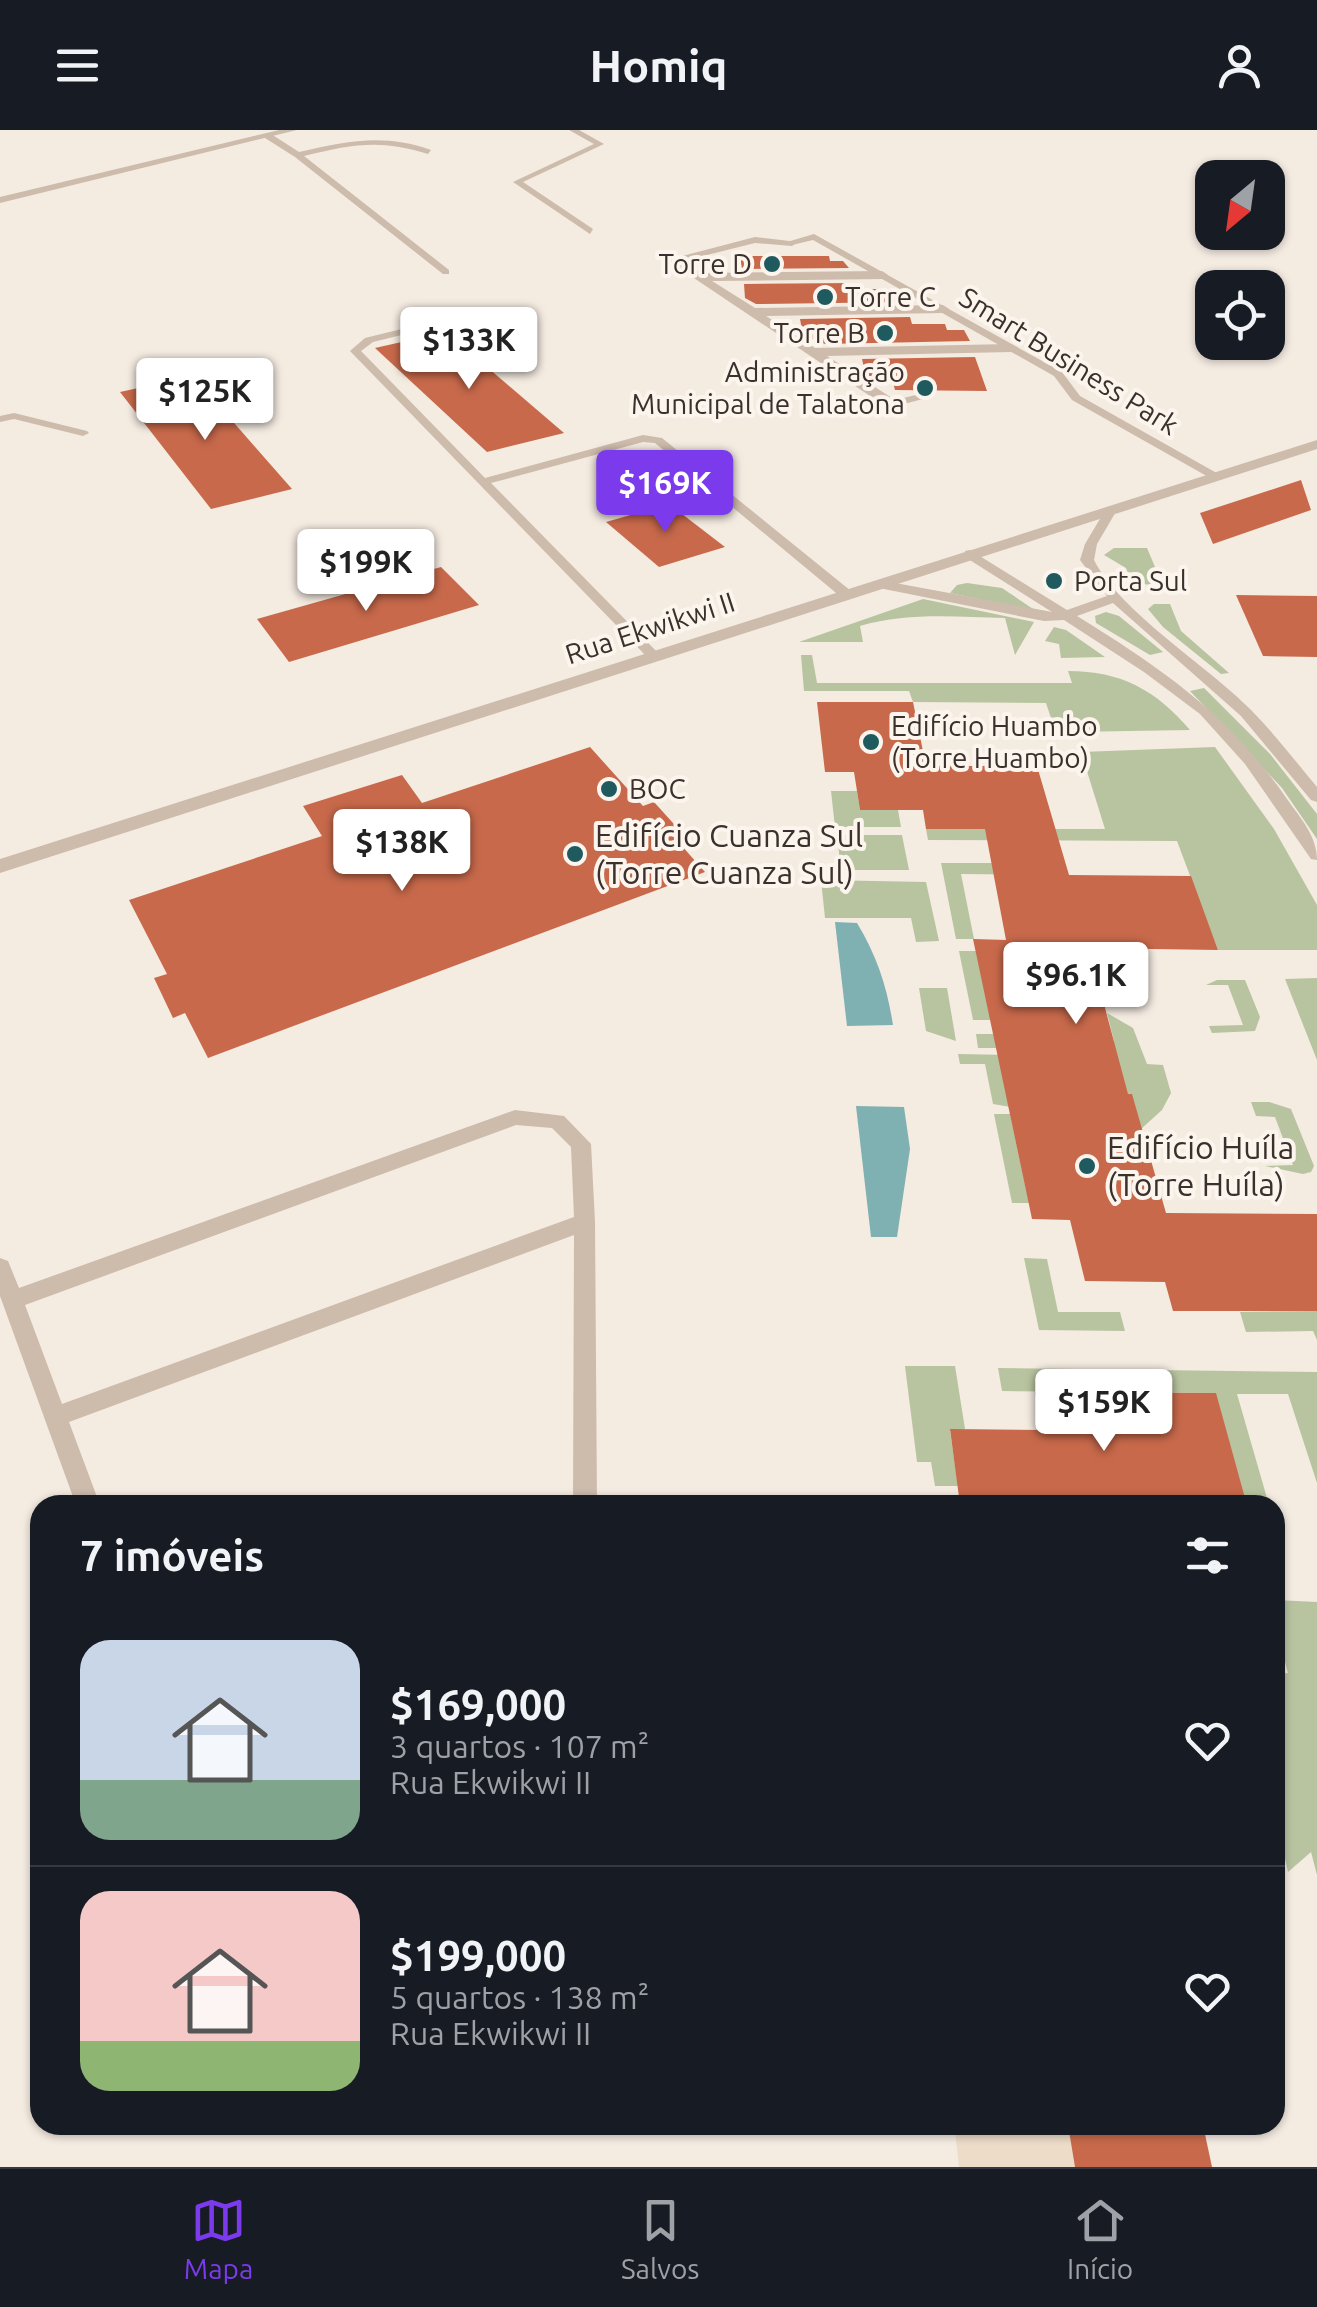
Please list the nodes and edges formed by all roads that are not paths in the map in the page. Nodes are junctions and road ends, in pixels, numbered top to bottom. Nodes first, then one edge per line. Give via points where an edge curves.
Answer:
1 (292, 130) edge
2 (573, 130) edge
3 (268, 136) junction
4 (428, 152) dead end
5 (298, 154) junction
6 (0, 200) edge
7 (590, 231) dead end
8 (792, 242) joint
9 (446, 272) dead end
10 (882, 275) junction
11 (701, 277) junction
12 (942, 309) junction
13 (754, 312) junction
14 (479, 313) dead end
15 (1011, 348) junction
16 (814, 352) junction
17 (920, 398) dead end
18 (0, 419) edge
19 (83, 432) dead end
20 (1317, 444) edge
21 (1216, 476) junction
22 (483, 482) junction
23 (1111, 510) junction
24 (970, 554) junction
25 (879, 584) junction
26 (846, 594) junction
27 (1114, 598) junction
28 (1062, 616) junction
29 (654, 656) junction
30 (1194, 666) junction
31 (1156, 674) junction
32 (1317, 797) edge
33 (1317, 855) edge
34 (0, 866) edge
35 (585, 1222) junction
36 (0, 1267) edge
37 (12, 1300) junction
38 (55, 1417) junction
39 (84, 1495) edge
40 (585, 1495) edge

1 - 3 street
2 - 7 lane via 600,144 517,182
3 - 5 lane
3 - 6 street
4 - 5 lane via 403,138 382,136
5 - 9 lane
8 - 10 lane, Smart Business Park via 814,236
8 - 11 street via 755,240 673,260
10 - 11 street
10 - 12 lane, Smart Business Park
11 - 13 street
12 - 13 street
12 - 15 lane, Smart Business Park
13 - 16 street
14 - 22 lane via 369,340 355,351
15 - 16 street
15 - 21 lane, Smart Business Park via 1058,374 1076,398
16 - 17 street via 893,405
18 - 19 lane via 14,416
20 - 21 street, Rua Ekwikwi II
21 - 23 street, Rua Ekwikwi II
22 - 26 lane via 643,438 658,440
22 - 29 lane
23 - 24 street, Rua Ekwikwi II
23 - 27 lane via 1087,560
24 - 25 street, Rua Ekwikwi II
24 - 28 lane
25 - 26 street, Rua Ekwikwi II
25 - 28 lane
26 - 29 street, Rua Ekwikwi II
27 - 28 lane
27 - 30 lane
28 - 31 lane
29 - 34 street, Rua Ekwikwi II
30 - 31 lane
30 - 32 lane via 1246,713
31 - 33 lane via 1208,713
35 - 37 lane via 581,1144 557,1121 515,1116
35 - 38 lane
35 - 40 lane
36 - 37 lane
37 - 38 lane
38 - 39 lane

